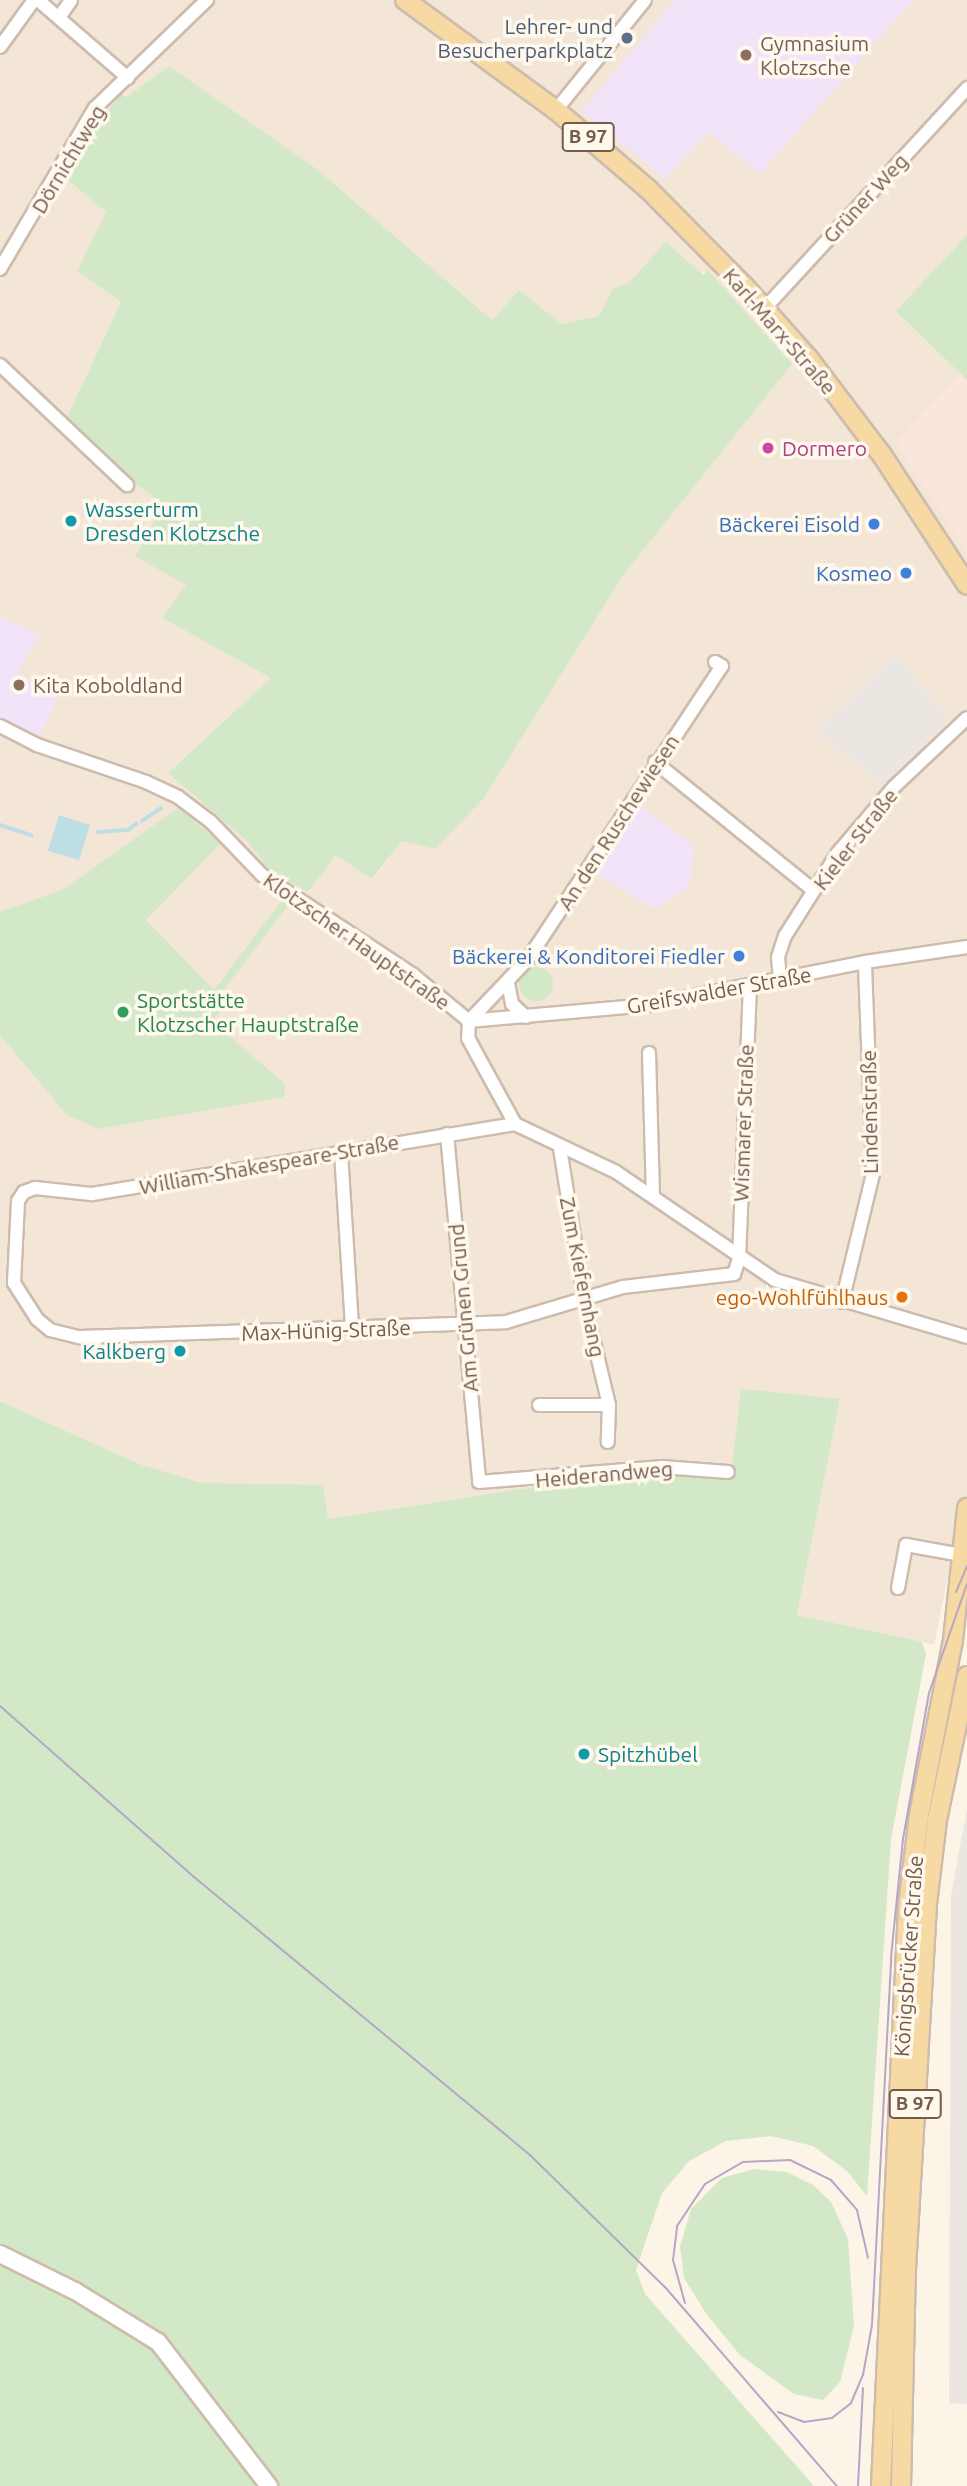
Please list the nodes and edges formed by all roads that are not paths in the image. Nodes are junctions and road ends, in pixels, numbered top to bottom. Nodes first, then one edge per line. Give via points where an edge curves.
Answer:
1 (36, 0) edge
2 (71, 0) edge
3 (207, 0) edge
4 (405, 0) edge
5 (645, 0) edge
6 (60, 16) junction
7 (0, 47) edge
8 (128, 78) junction
9 (967, 88) edge
10 (556, 110) junction
11 (0, 269) edge
12 (765, 308) junction
13 (0, 365) edge
14 (127, 485) dead end
15 (967, 585) edge
16 (715, 662) dead end
17 (967, 718) edge
18 (0, 726) edge
19 (655, 762) junction
20 (813, 890) junction
21 (967, 947) edge
22 (865, 962) junction
23 (780, 980) junction
24 (508, 983) junction
25 (750, 987) junction
26 (526, 1017) junction
27 (469, 1021) junction
28 (649, 1054) dead end
29 (514, 1124) junction
30 (447, 1134) junction
31 (560, 1148) junction
32 (341, 1152) junction
33 (23, 1192) joint
34 (653, 1196) junction
35 (739, 1259) junction
36 (584, 1300) junction
37 (842, 1302) junction
38 (465, 1326) junction
39 (352, 1328) junction
40 (967, 1337) edge
41 (539, 1405) dead end
42 (609, 1405) junction
43 (608, 1442) dead end
44 (728, 1472) dead end
45 (479, 1482) joint
46 (967, 1508) edge
47 (963, 1556) edge
48 (898, 1588) dead end
49 (967, 1676) edge
50 (0, 2254) edge
51 (269, 2486) edge
52 (881, 2486) edge
53 (901, 2486) edge

1 - 6 street
1 - 7 street
2 - 6 street
3 - 8 street, Dörnichtweg
4 - 10 main road, Karl-Marx-Straße / B 97
5 - 10 street
6 - 8 street
8 - 11 street, Dörnichtweg via 95,108
9 - 12 street, Grüner Weg
10 - 12 main road, Karl-Marx-Straße / B 97 via 658,199
12 - 15 main road, Karl-Marx-Straße / B 97 via 882,455
13 - 14 street
16 - 19 street, An den Ruschewiesen via 722,666
17 - 20 street, Kieler Straße via 894,788
18 - 27 street, Klotzscher Hauptstraße via 37,745 178,797 211,822 262,875 412,974
19 - 20 street
19 - 24 street, An den Ruschewiesen
20 - 23 street, Kieler Straße via 785,936 778,957
21 - 22 street, Greifswalder Straße
22 - 23 street, Greifswalder Straße
22 - 37 street, Lindenstraße via 873,1174
23 - 25 street, Greifswalder Straße
24 - 26 street via 512,1004
24 - 27 street, An den Ruschewiesen
25 - 26 street, Greifswalder Straße via 648,1005
25 - 35 street, Wismarer Straße
26 - 27 street, Greifswalder Straße
27 - 29 street, Klotzscher Hauptstraße via 468,1038
28 - 34 street
29 - 30 street, William-Shakespeare-Straße
29 - 31 street
30 - 32 street, William-Shakespeare-Straße
30 - 38 street, Am Grünen Grund
31 - 34 street via 616,1171
31 - 36 street, Zum Kiefernhang
32 - 33 street, William-Shakespeare-Straße via 91,1194 35,1188
32 - 39 street
33 - 39 street, Max-Hünig-Straße via 18,1201 15,1283 27,1308 50,1330 79,1337
34 - 35 street
35 - 36 street, Max-Hünig-Straße via 734,1274 624,1287
35 - 37 street via 775,1280
36 - 38 street, Max-Hünig-Straße via 537,1316
36 - 42 street, Zum Kiefernhang
37 - 40 street
38 - 39 street, Max-Hünig-Straße
38 - 45 street, Am Grünen Grund
41 - 42 street
42 - 43 street, Zum Kiefernhang
44 - 45 street, Heiderandweg via 662,1467
46 - 47 main road, B 97
47 - 48 street via 906,1545
47 - 52 main road, Königsbrücker Straße / B 97 via 908,1906
49 - 53 main road, Königsbrücker Straße / B 97 via 937,1819 927,1904 906,2269
50 - 51 street via 75,2291 158,2342

